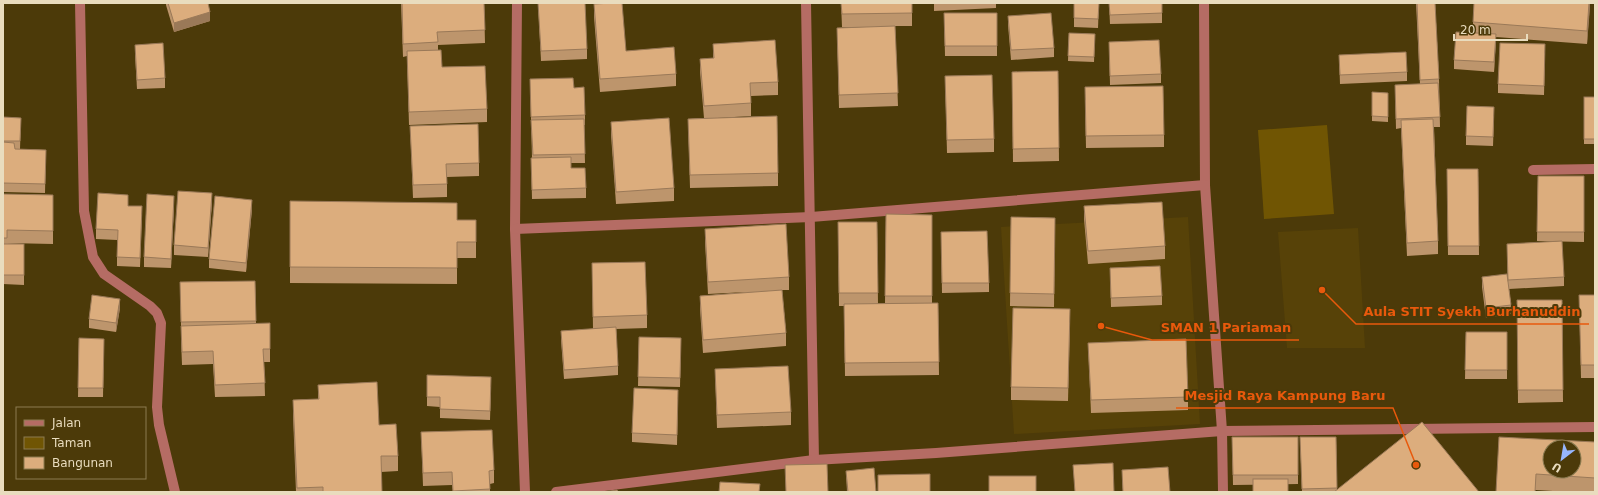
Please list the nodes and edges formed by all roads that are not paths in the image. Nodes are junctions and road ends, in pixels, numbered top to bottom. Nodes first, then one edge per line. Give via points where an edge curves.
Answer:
1 (80, 3) edge
2 (517, 3) edge
3 (806, 3) edge
4 (1204, 3) edge
5 (1595, 169) edge
6 (1534, 170) dead end
7 (1205, 185) junction
8 (811, 217) junction
9 (515, 229) junction
10 (1595, 427) edge
11 (1222, 431) junction
12 (814, 460) junction
13 (175, 492) edge
14 (524, 492) edge
15 (556, 492) edge
16 (1223, 492) edge

1 - 13 street via 84,211 93,257 98,267 150,306 157,313 161,323 157,407
2 - 9 street
3 - 8 street
4 - 7 street
5 - 6 street
7 - 8 street
7 - 11 street
8 - 9 street
8 - 12 street
9 - 14 street
10 - 11 street
11 - 12 street
11 - 16 street
12 - 15 street

